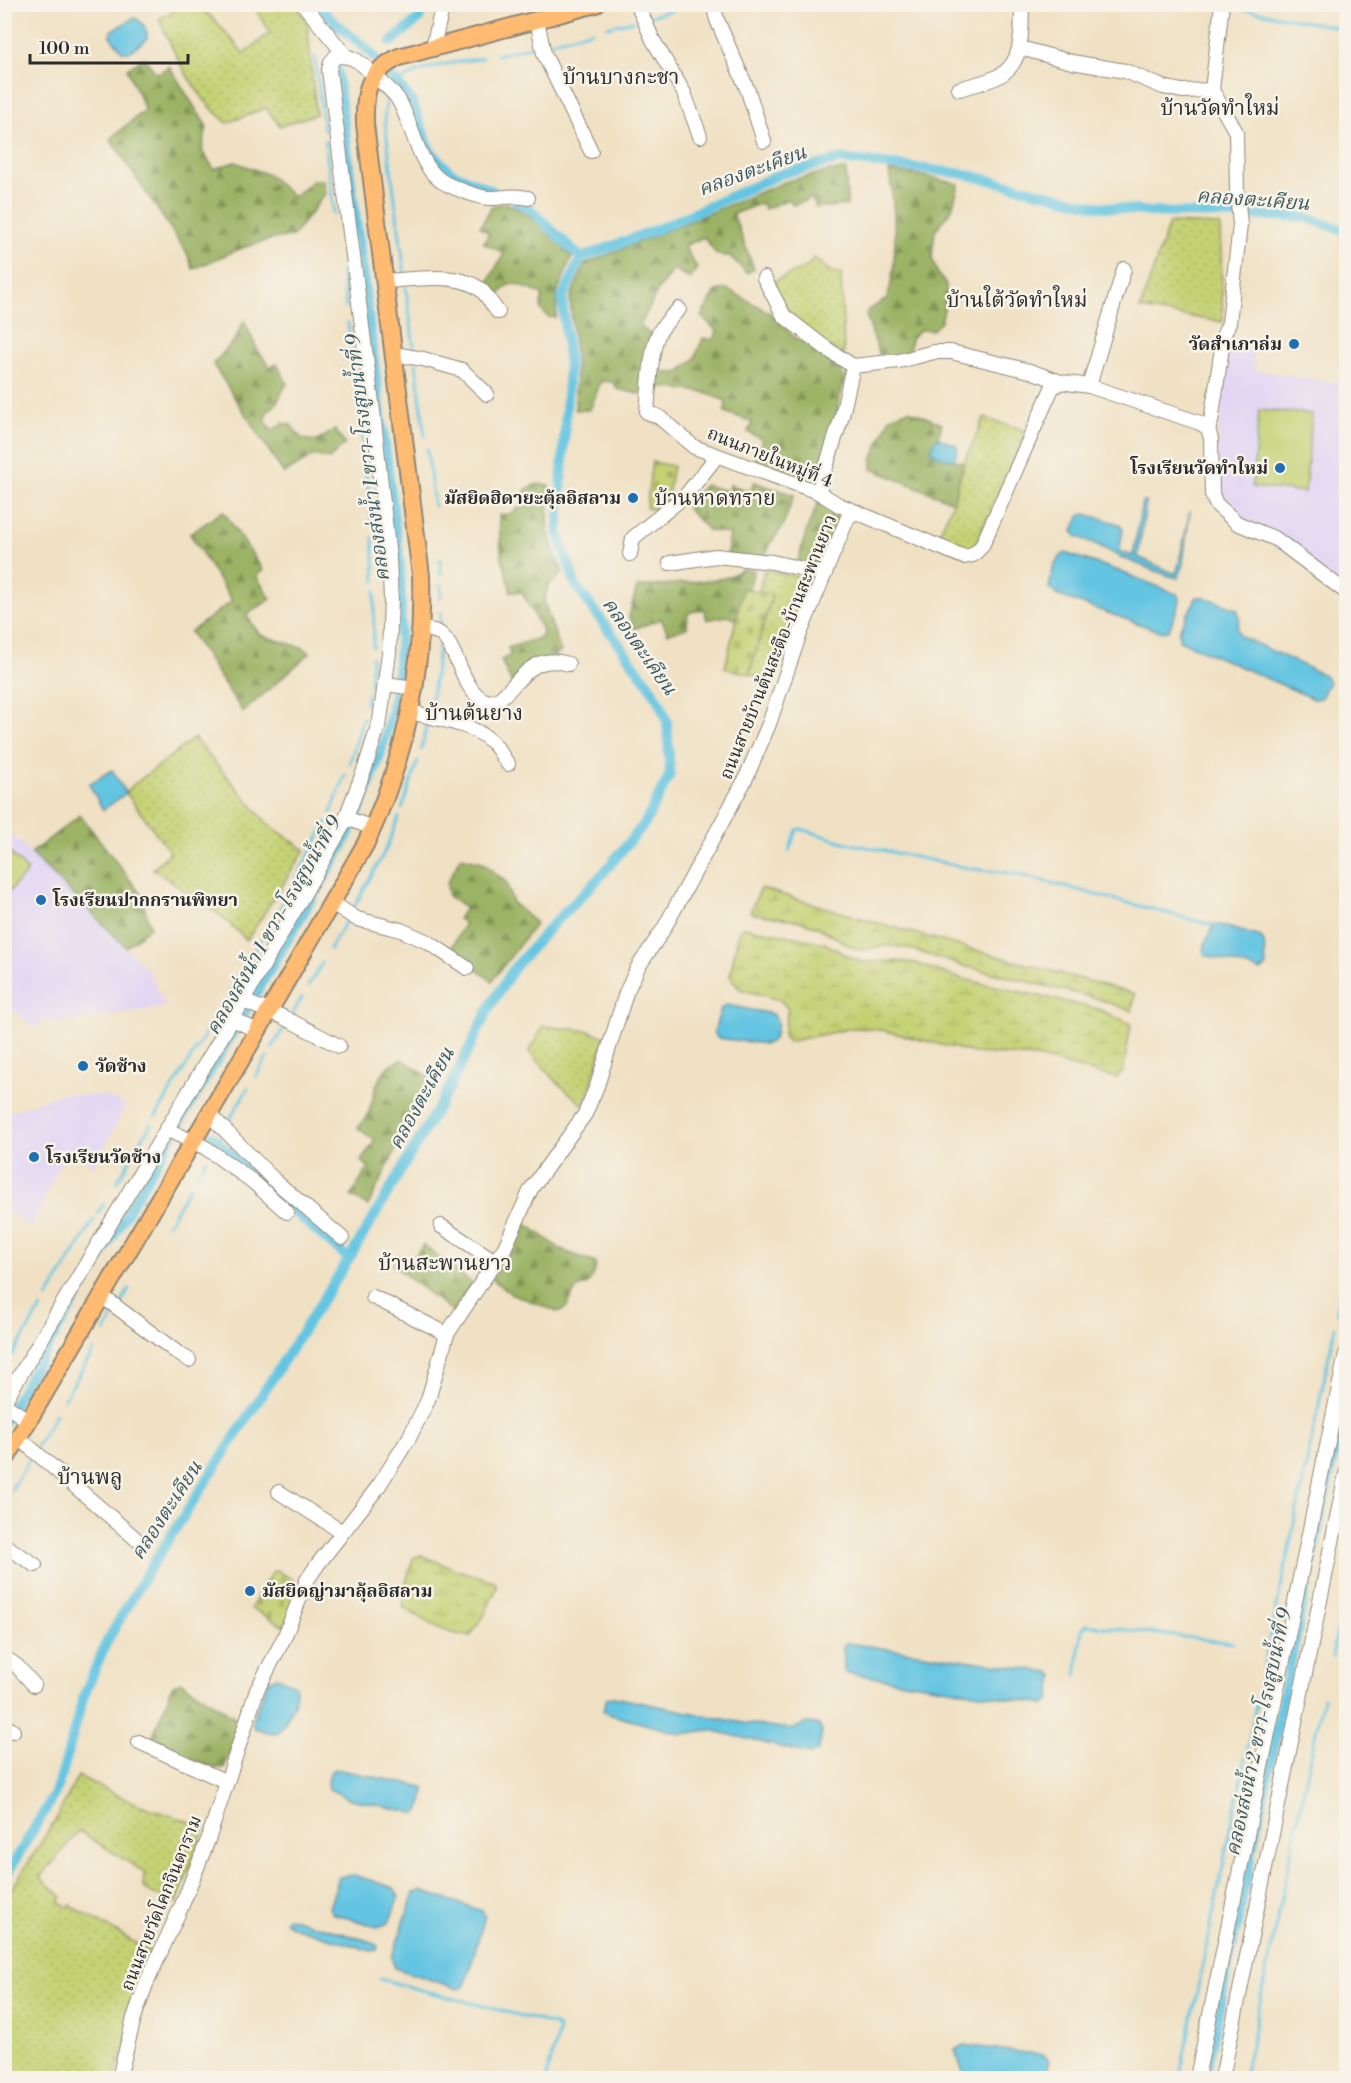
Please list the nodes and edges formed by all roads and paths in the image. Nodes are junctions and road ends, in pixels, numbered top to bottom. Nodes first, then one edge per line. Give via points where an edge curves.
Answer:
1 (303, 4) edge
2 (443, 4) edge
3 (596, 4) edge
4 (637, 4) edge
5 (713, 4) edge
6 (1022, 4) edge
7 (1222, 4) edge
8 (537, 20) junction
9 (433, 47) junction
10 (1020, 48) junction
11 (345, 55) junction
12 (374, 75) junction
13 (959, 89) dead end
14 (1212, 90) junction
15 (700, 136) dead end
16 (764, 141) dead end
17 (591, 151) dead end
18 (528, 198) dead end
19 (1124, 269) dead end
20 (764, 278) dead end
21 (385, 281) junction
22 (679, 309) dead end
23 (498, 312) dead end
24 (394, 354) junction
25 (853, 366) junction
26 (1061, 382) junction
27 (1089, 386) junction
28 (487, 394) dead end
29 (1208, 429) junction
30 (717, 456) junction
31 (818, 492) junction
32 (856, 512) junction
33 (630, 554) dead end
34 (670, 563) dead end
35 (825, 574) junction
36 (1347, 592) edge
37 (421, 628) junction
38 (568, 664) dead end
39 (399, 686) junction
40 (411, 712) junction
41 (508, 764) dead end
42 (348, 819) junction
43 (368, 826) junction
44 (332, 903) junction
45 (467, 968) dead end
46 (254, 1005) junction
47 (243, 1024) junction
48 (339, 1046) dead end
49 (209, 1114) junction
50 (169, 1131) junction
51 (188, 1140) junction
52 (287, 1212) dead end
53 (441, 1226) dead end
54 (342, 1238) dead end
55 (495, 1261) junction
56 (102, 1296) junction
57 (373, 1297) dead end
58 (447, 1334) junction
59 (1347, 1354) edge
60 (189, 1360) dead end
61 (5, 1404) edge
62 (25, 1418) junction
63 (19, 1438) junction
64 (4, 1462) edge
65 (1347, 1474) edge
66 (279, 1492) dead end
67 (342, 1532) junction
68 (135, 1538) dead end
69 (4, 1545) edge
70 (35, 1565) dead end
71 (1297, 1653) junction
72 (4, 1657) edge
73 (34, 1685) dead end
74 (239, 1741) joint
75 (139, 1742) dead end
76 (227, 1782) junction
77 (119, 2079) edge
78 (1197, 2079) edge
79 (1222, 2079) edge

1 - 11 street
2 - 9 street
3 - 8 main road
4 - 15 street via 684,93
5 - 16 street
6 - 10 street
7 - 14 street
8 - 9 main road
8 - 17 street via 544,54
9 - 12 main road via 388,62
10 - 13 street via 1010,67 999,76
10 - 14 street via 1125,71 1162,87
11 - 12 street
11 - 39 street via 336,56 329,70 387,534
12 - 18 street via 396,97 422,156 440,180 484,198 513,194
12 - 21 main road via 366,94 365,124
14 - 29 street via 1236,132 1240,225 1229,323
19 - 27 street
20 - 25 street via 784,316
21 - 23 street via 461,280 482,290
21 - 24 main road
22 - 30 street, ถนนภายในหมู่ที่ 4 via 657,337 647,412 659,417 694,447
24 - 28 street via 462,370
24 - 37 main road via 421,576
25 - 26 street via 951,352
25 - 31 street
26 - 27 street
26 - 32 street, ถนนสายบ้านต้นสะตือ-บ้านสะพานยาว via 1052,388 982,546 973,555 964,556
27 - 29 street
29 - 36 street via 1212,495 1216,504 1237,523 1276,538
30 - 31 street, ถนนภายในหมู่ที่ 4
30 - 33 street via 686,495 633,538
31 - 32 street, ถนนภายในหมู่ที่ 4
32 - 35 street, ถนนสายบ้านต้นสะตือ-บ้านสะพานยาว via 842,528
34 - 35 street via 716,556 772,562
35 - 55 street, ถนนสายบ้านต้นสะตือ-บ้านสะพานยาว via 745,780 626,993 585,1114 531,1189 514,1230
37 - 38 street via 439,633 466,679 478,696 487,701 497,700 540,662 556,660
37 - 39 main road
39 - 40 main road
39 - 42 street via 374,739
40 - 41 street via 483,735
40 - 43 main road via 396,770
42 - 43 street
42 - 46 street
43 - 44 main road
44 - 45 street via 357,919 401,930 428,942
44 - 46 main road
46 - 47 main road
46 - 47 street
46 - 48 street
47 - 49 main road
47 - 50 street
49 - 51 main road
49 - 54 street via 274,1180
50 - 51 street
50 - 61 street
51 - 52 street via 252,1181
51 - 56 main road
53 - 55 street
55 - 58 street, ถนนสายบ้านต้นสะตือ-บ้านสะพานยาว
56 - 60 street
56 - 62 main road
57 - 58 street
58 - 67 street, ถนนสายบ้านต้นสะตือ-บ้านสะพานยาว via 417,1424 378,1487
59 - 71 street
61 - 62 street
62 - 63 main road
63 - 64 main road
63 - 68 street
65 - 71 street
66 - 67 street
67 - 74 street, ถนนสายบ้านต้นสะตือ-บ้านสะพานยาว via 307,1580 284,1638 257,1690
69 - 70 street
71 - 78 street
71 - 79 street
72 - 73 street
74 - 76 street, ถนนสายวัดโคกจินดาราม
75 - 76 street
76 - 77 street, ถนนสายวัดโคกจินดาราม via 191,1884 146,1984

